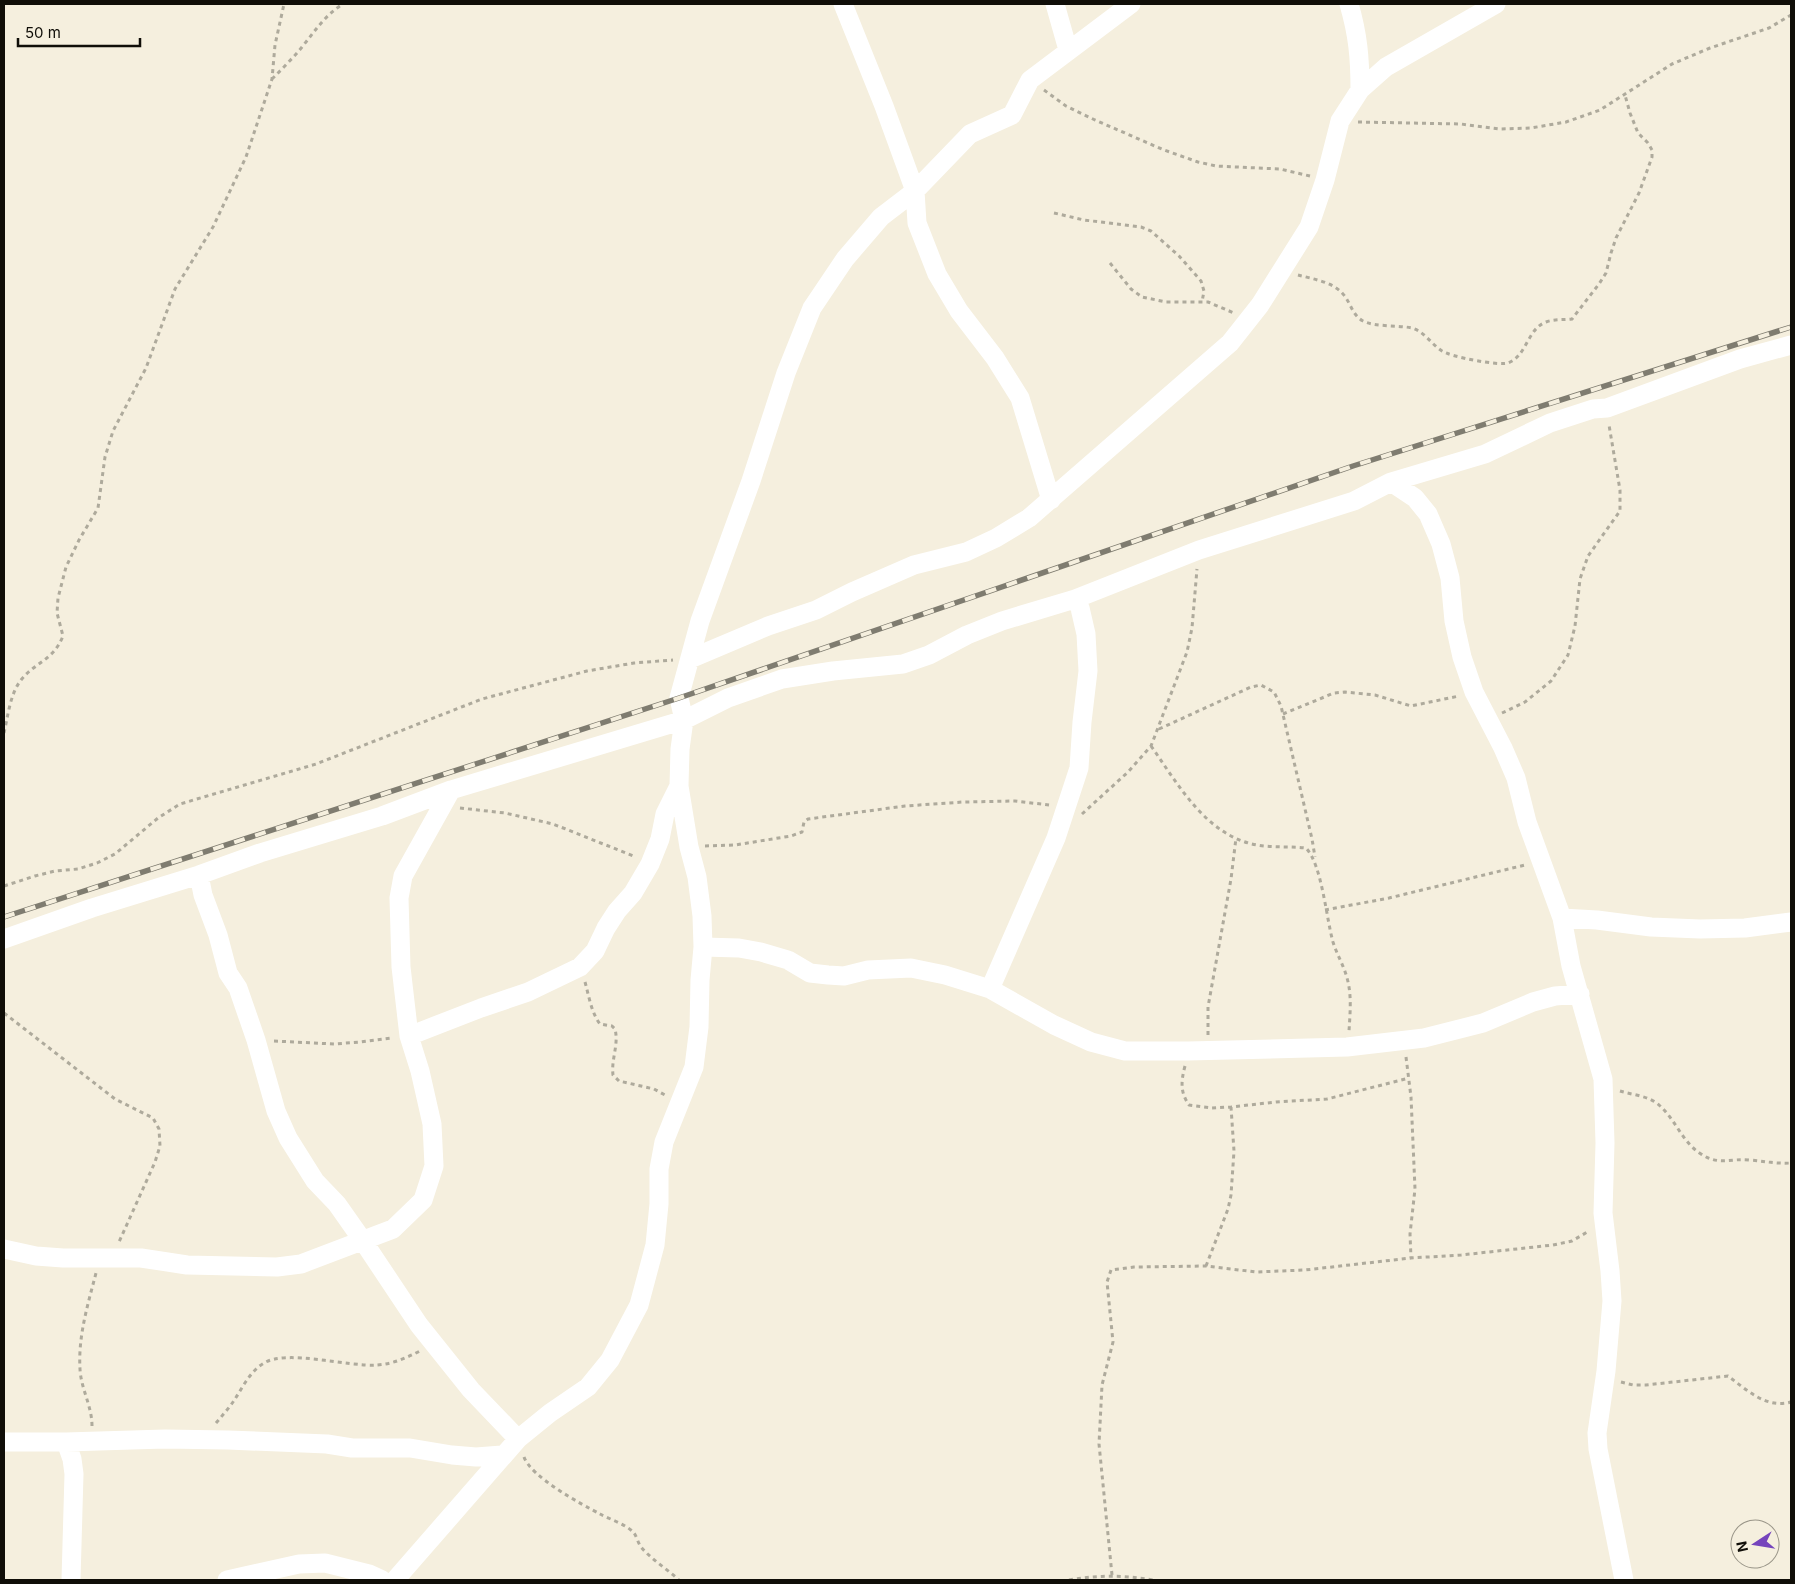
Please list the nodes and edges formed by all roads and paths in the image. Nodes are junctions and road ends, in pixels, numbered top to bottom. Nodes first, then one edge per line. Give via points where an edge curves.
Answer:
1 (284, 4) edge
2 (343, 4) edge
3 (843, 4) edge
4 (1055, 4) edge
5 (1131, 4) edge
6 (1349, 4) edge
7 (1496, 4) edge
8 (1791, 16) edge
9 (1068, 50) junction
10 (272, 79) junction
11 (1030, 80) junction
12 (1360, 90) junction
13 (1625, 95) junction
14 (1340, 121) junction
15 (1325, 180) junction
16 (915, 191) junction
17 (1054, 213) dead end
18 (1110, 263) dead end
19 (1282, 271) junction
20 (1202, 302) junction
21 (1247, 321) junction
22 (1791, 345) edge
23 (1607, 408) junction
24 (1391, 482) junction
25 (1051, 500) junction
26 (1199, 550) junction
27 (1075, 599) junction
28 (690, 659) junction
29 (1474, 692) junction
30 (1283, 714) junction
31 (1488, 719) junction
32 (684, 720) junction
33 (1158, 729) junction
34 (4, 732) edge
35 (1151, 746) junction
36 (679, 786) junction
37 (451, 790) junction
38 (442, 807) junction
39 (1073, 812) junction
40 (1236, 838) junction
41 (689, 847) junction
42 (1315, 861) junction
43 (1540, 862) junction
44 (650, 864) junction
45 (199, 875) junction
46 (4, 886) edge
47 (1325, 910) junction
48 (1562, 918) junction
49 (1791, 922) edge
50 (4, 939) edge
51 (703, 947) junction
52 (580, 967) junction
53 (990, 989) junction
54 (1580, 994) junction
55 (4, 1013) edge
56 (409, 1036) junction
57 (1404, 1039) junction
58 (256, 1040) junction
59 (1347, 1047) junction
60 (1209, 1050) junction
61 (1188, 1051) junction
62 (1409, 1078) junction
63 (1603, 1079) junction
64 (678, 1104) junction
65 (1231, 1107) junction
66 (1791, 1163) edge
67 (1603, 1213) junction
68 (363, 1241) junction
69 (4, 1250) edge
70 (104, 1258) junction
71 (1411, 1258) junction
72 (1206, 1266) junction
73 (434, 1344) junction
74 (1606, 1371) junction
75 (1791, 1402) edge
76 (518, 1439) junction
77 (88, 1440) junction
78 (201, 1440) junction
79 (4, 1442) edge
80 (66, 1442) junction
81 (502, 1455) junction
82 (1112, 1576) junction
83 (71, 1580) edge
84 (227, 1580) edge
85 (382, 1580) edge
86 (396, 1580) edge
87 (679, 1580) edge
88 (1068, 1580) edge
89 (1153, 1580) edge
90 (1624, 1580) edge

1 - 10 path
2 - 10 path via 323,20
3 - 16 street
4 - 9 street
5 - 9 street
6 - 12 street via 1357,29
7 - 12 street via 1386,67
8 - 13 path via 1769,28 1672,64
9 - 11 street
10 - 34 path via 246,157 213,227 175,289 146,368 113,431 105,457 98,508 66,567 58,598 57,613 63,636 54,652 20,681
11 - 15 path via 1066,106 1198,162 1280,169
11 - 16 street via 1012,114 970,134
12 - 14 street
13 - 14 path via 1600,110 1566,122 1531,128
13 - 19 path via 1638,133 1652,150 1652,157 1639,193 1616,238 1606,273 1572,318 1537,326 1522,352 1508,363 1452,355 1414,329 1363,321 1339,290 1327,283
14 - 15 street
15 - 19 street via 1309,227
16 - 25 street via 917,223 938,274 959,311 1020,398
16 - 28 street via 881,217 845,259 812,308 786,373 703,612
17 - 20 path via 1152,231 1201,281 1204,291
18 - 20 path via 1131,289 1142,297 1166,302
19 - 21 street
20 - 21 path via 1215,304
21 - 25 street via 1230,343
22 - 23 street via 1740,359
23 - 24 street via 1593,409 1550,423 1485,454
23 - 31 path via 1620,490 1620,511 1588,556 1580,579 1568,655 1551,681 1525,702
24 - 26 street via 1354,501
24 - 29 street via 1415,498 1428,514 1441,544 1450,578 1454,621 1462,657
25 - 28 street via 1029,518 966,552 914,565 816,610
26 - 27 street
26 - 33 path via 1187,652
27 - 32 street via 1002,621 903,664 782,679 728,698
27 - 39 street via 1086,634 1088,671
28 - 32 street via 679,698
28 - 46 path via 634,663 587,671 482,699 316,764 180,804 115,854 98,863
29 - 30 path via 1412,706 1358,692 1334,693
29 - 31 street
30 - 33 path via 1274,692 1261,685
30 - 42 path
31 - 43 street via 1516,778
32 - 36 street
32 - 37 street
33 - 35 path
35 - 39 path via 1128,772
35 - 40 path via 1187,798 1215,826
36 - 41 street
36 - 44 street via 665,814
37 - 38 street
37 - 45 street via 382,816
38 - 44 path via 505,813 553,824
38 - 56 street via 403,876 399,898 401,967
39 - 41 path via 1015,800 905,806 808,819 802,832 791,836 721,847
39 - 53 street via 1053,846
40 - 42 path via 1263,846 1306,848
40 - 60 path via 1208,1008
41 - 51 street via 697,877
42 - 47 path
43 - 47 path
43 - 48 street
44 - 52 street via 606,928 595,950
45 - 50 street
45 - 58 street via 228,973 238,988
47 - 59 path via 1347,978 1351,1006
48 - 49 street via 1700,929
48 - 54 street
51 - 53 street via 761,952 788,960 810,973 828,976 911,968 945,974
51 - 64 street via 694,1068
52 - 56 street via 528,992
52 - 64 path via 597,1020 615,1029 617,1038 612,1075 619,1081 654,1089
53 - 61 street via 1091,1042 1125,1051
54 - 57 street via 1533,1002 1488,1022 1459,1030
54 - 63 street
55 - 70 path via 115,1099 152,1118 159,1129 160,1146 155,1162
56 - 58 path via 334,1044
56 - 68 street via 432,1124 434,1166 423,1200 392,1229
57 - 59 street
57 - 62 path
58 - 68 street via 276,1111 288,1138
59 - 60 street
60 - 61 street
61 - 65 path via 1181,1090 1189,1105
62 - 65 path via 1327,1098
62 - 71 path via 1415,1190
63 - 66 path via 1613,1087 1658,1104 1690,1146 1714,1161
63 - 67 street
64 - 76 street via 664,1142 654,1245 639,1305 610,1360 588,1387
65 - 72 path via 1232,1195
67 - 71 path via 1597,1224 1572,1241
67 - 74 street via 1612,1301
68 - 70 street via 301,1264 278,1267 187,1265 141,1258
68 - 73 street
69 - 70 street via 36,1256
70 - 77 path via 96,1273 84,1316 80,1367 92,1416
71 - 72 path via 1282,1272
72 - 82 path via 1110,1270 1107,1282 1113,1342 1102,1386 1099,1444
73 - 76 street via 471,1390
73 - 78 path via 402,1361 377,1366 296,1358 265,1362
74 - 75 path via 1623,1383 1633,1385 1728,1376 1772,1404
74 - 90 street via 1597,1433 1598,1449
76 - 81 street
76 - 87 path via 526,1461 538,1475 587,1507 622,1524 634,1533 640,1546 652,1558
77 - 78 street
77 - 80 street
78 - 81 street via 410,1448 452,1456
79 - 80 street
80 - 83 street via 74,1474
81 - 86 street
82 - 88 path
82 - 89 path
84 - 85 street via 299,1564 325,1564

